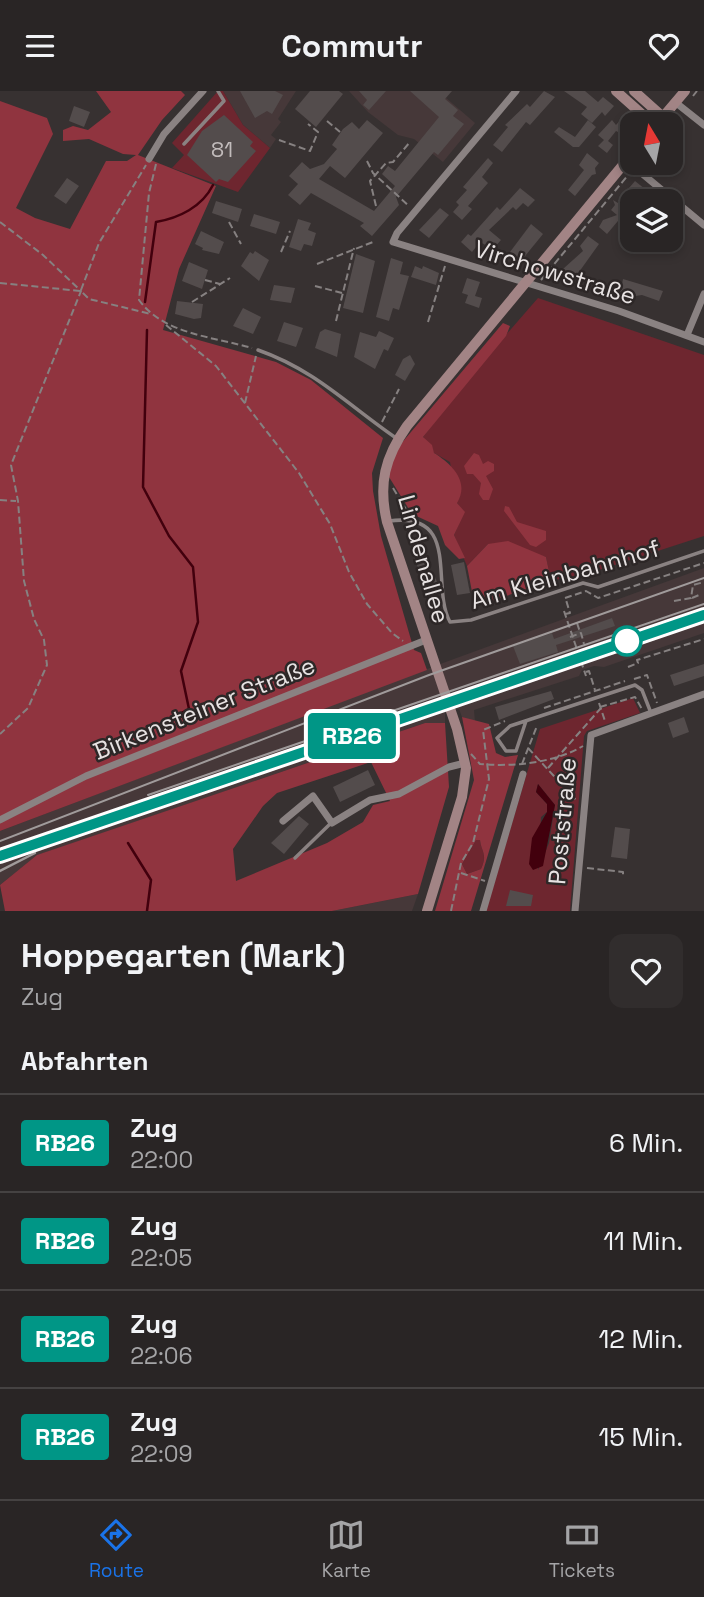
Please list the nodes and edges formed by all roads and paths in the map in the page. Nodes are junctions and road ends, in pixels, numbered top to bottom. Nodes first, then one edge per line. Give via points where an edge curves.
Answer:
1 (203, 91) edge
2 (218, 91) edge
3 (516, 91) edge
4 (616, 91) edge
5 (634, 91) edge
6 (685, 91) edge
7 (675, 102) junction
8 (644, 112) edge
9 (650, 112) edge
10 (666, 112) edge
11 (327, 121) dead end
12 (308, 124) dead end
13 (704, 125) edge
14 (340, 132) dead end
15 (279, 140) dead end
16 (410, 142) dead end
17 (184, 144) dead end
18 (149, 159) junction
19 (367, 161) dead end
20 (620, 174) edge
21 (620, 174) edge
22 (647, 175) edge
23 (375, 176) junction
24 (376, 206) dead end
25 (416, 211) junction
26 (0, 222) edge
27 (229, 222) dead end
28 (704, 226) edge
29 (290, 231) dead end
30 (373, 242) dead end
31 (241, 244) dead end
32 (354, 248) junction
33 (281, 252) dead end
34 (448, 259) junction
35 (317, 264) dead end
36 (230, 278) dead end
37 (205, 279) dead end
38 (0, 283) edge
39 (529, 284) junction
40 (221, 285) junction
41 (315, 286) dead end
42 (81, 291) junction
43 (343, 293) junction
44 (704, 294) edge
45 (192, 302) dead end
46 (151, 314) junction
47 (336, 321) dead end
48 (428, 322) dead end
49 (165, 325) junction
50 (687, 335) junction
51 (704, 342) edge
52 (258, 350) junction
53 (399, 389) dead end
54 (245, 403) junction
55 (380, 425) junction
56 (398, 439) junction
57 (388, 491) dead end
58 (0, 500) edge
59 (18, 501) junction
60 (387, 522) junction
61 (412, 523) junction
62 (704, 551) edge
63 (704, 563) edge
64 (704, 582) edge
65 (562, 589) junction
66 (699, 595) dead end
67 (565, 598) junction
68 (691, 598) junction
69 (674, 601) dead end
70 (577, 623) dead end
71 (579, 634) junction
72 (571, 637) junction
73 (704, 639) edge
74 (426, 641) junction
75 (407, 643) dead end
76 (584, 643) dead end
77 (628, 667) dead end
78 (590, 690) dead end
79 (704, 694) edge
80 (596, 695) junction
81 (601, 708) junction
82 (646, 712) junction
83 (526, 721) junction
84 (496, 725) dead end
85 (537, 726) dead end
86 (608, 728) junction
87 (0, 734) edge
88 (589, 739) junction
89 (527, 748) junction
90 (558, 756) junction
91 (467, 758) junction
92 (541, 760) junction
93 (521, 764) junction
94 (488, 765) junction
95 (548, 768) junction
96 (523, 775) joint
97 (583, 803) junction
98 (0, 820) edge
99 (283, 821) dead end
100 (332, 823) junction
101 (295, 858) dead end
102 (578, 867) junction
103 (460, 873) junction
104 (623, 877) dead end
105 (486, 881) dead end
106 (426, 911) edge
107 (451, 911) edge
108 (483, 911) edge
109 (575, 911) edge

1 - 18 street via 164,134
2 - 17 lane via 224,101
3 - 25 street
4 - 8 street
5 - 9 street
6 - 7 street
7 - 10 street
7 - 13 street
11 - 14 path
12 - 15 path via 318,132 310,151
16 - 23 path
18 - 42 path via 99,243
18 - 46 path via 156,163 139,300
19 - 23 path
20 - 39 street, Lindenallee
21 - 39 path
22 - 28 street
23 - 24 path via 370,181
23 - 25 path
25 - 34 street, Virchowstraße via 393,242
26 - 42 path
27 - 31 path
29 - 33 path
30 - 32 path
32 - 35 path
32 - 43 path
34 - 39 street, Virchowstraße
34 - 48 path
36 - 40 path
37 - 40 path
38 - 42 path
39 - 50 street, Virchowstraße
39 - 56 street, Lindenallee
40 - 45 path
41 - 43 path
42 - 46 path via 89,299
42 - 59 path via 11,465
43 - 47 path
44 - 50 street
46 - 49 path
49 - 52 path
49 - 54 path via 216,366
50 - 51 street, Virchowstraße
52 - 54 path
52 - 55 lane via 323,381
53 - 55 path
54 - 75 path via 299,473 330,524 367,604
55 - 56 lane
56 - 60 street, Lindenallee via 383,480
57 - 61 path via 388,481
58 - 59 path
59 - 87 path via 24,581 44,640 47,665 28,708
60 - 61 lane
60 - 74 street, Lindenallee
61 - 65 lane, Am Kleinbahnhof via 428,531 438,545 444,613 450,622 471,620
62 - 65 lane, Am Kleinbahnhof via 598,587 583,583
63 - 67 path via 598,599 586,591
64 - 68 path via 693,585
65 - 67 path
66 - 68 path
67 - 72 path
68 - 69 path
70 - 71 path
71 - 72 path
71 - 76 path
72 - 80 path
73 - 77 path
74 - 91 street, Lindenallee
74 - 98 street, Birkensteiner Straße via 86,776
78 - 80 path
79 - 82 street
80 - 81 path
80 - 82 lane via 635,685 642,690
80 - 83 lane
81 - 82 path via 635,697
81 - 86 path
81 - 90 path
82 - 86 street
83 - 83 lane via 516,751 506,751 497,738 510,726
84 - 94 path via 483,730
85 - 89 path
86 - 88 street
88 - 90 path
88 - 97 street, Poststraße
89 - 92 path
89 - 93 path
90 - 92 path
90 - 95 path
91 - 94 path
91 - 100 street via 399,794 370,800
91 - 106 street, Lindenallee via 463,797
92 - 93 path
92 - 95 path
93 - 94 path
93 - 96 path
94 - 103 path via 489,779 473,843
95 - 97 path via 578,803
96 - 108 street
97 - 102 street, Poststraße
99 - 100 street via 313,796
100 - 101 lane
102 - 104 path via 623,872
102 - 109 street, Poststraße
103 - 105 path
103 - 107 path

